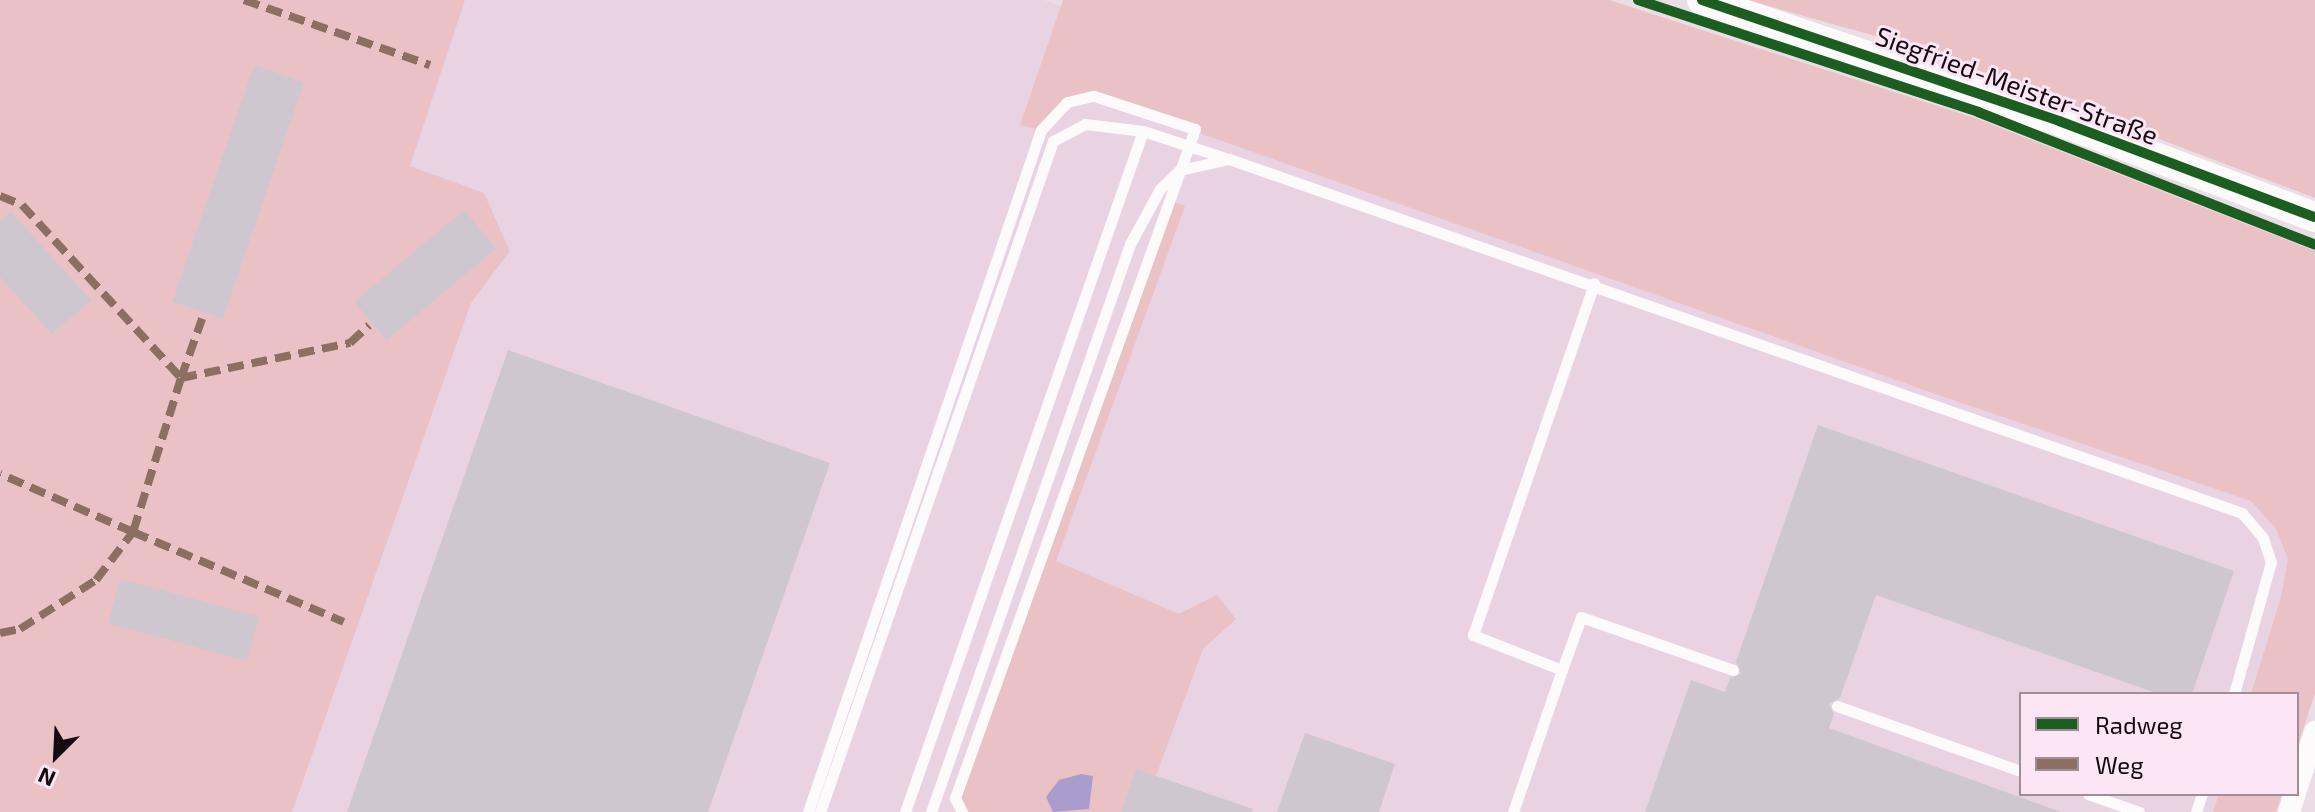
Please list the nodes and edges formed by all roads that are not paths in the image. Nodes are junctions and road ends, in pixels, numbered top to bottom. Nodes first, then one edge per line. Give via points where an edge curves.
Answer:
1 (1702, 0) edge
2 (1143, 131) junction
3 (1189, 146) junction
4 (1229, 159) junction
5 (1180, 170) junction
6 (2315, 217) edge
7 (1594, 283) junction
8 (1562, 670) junction
9 (1733, 670) dead end
10 (2235, 692) edge
11 (1837, 706) dead end
12 (2315, 732) edge
13 (2019, 770) edge
14 (2299, 781) edge
15 (2094, 796) edge
16 (808, 812) edge
17 (820, 812) edge
18 (905, 812) edge
19 (931, 812) edge
20 (962, 812) edge
21 (1513, 812) edge
22 (2139, 812) edge

1 - 6 street, Siegfried-Meister-Straße via 2045,116
2 - 3 lane
2 - 17 lane via 1085,124 1053,141
2 - 18 lane
3 - 4 lane
3 - 5 lane
3 - 16 lane via 1195,129 1094,96 1067,102 1041,130
4 - 5 lane
4 - 7 lane
5 - 19 lane via 1160,189 1130,244
5 - 20 lane via 955,798
7 - 8 lane via 1473,635
7 - 10 lane via 2242,513 2263,538 2271,562
8 - 9 lane via 1581,617
8 - 21 lane
11 - 13 lane
12 - 14 street
15 - 22 lane

